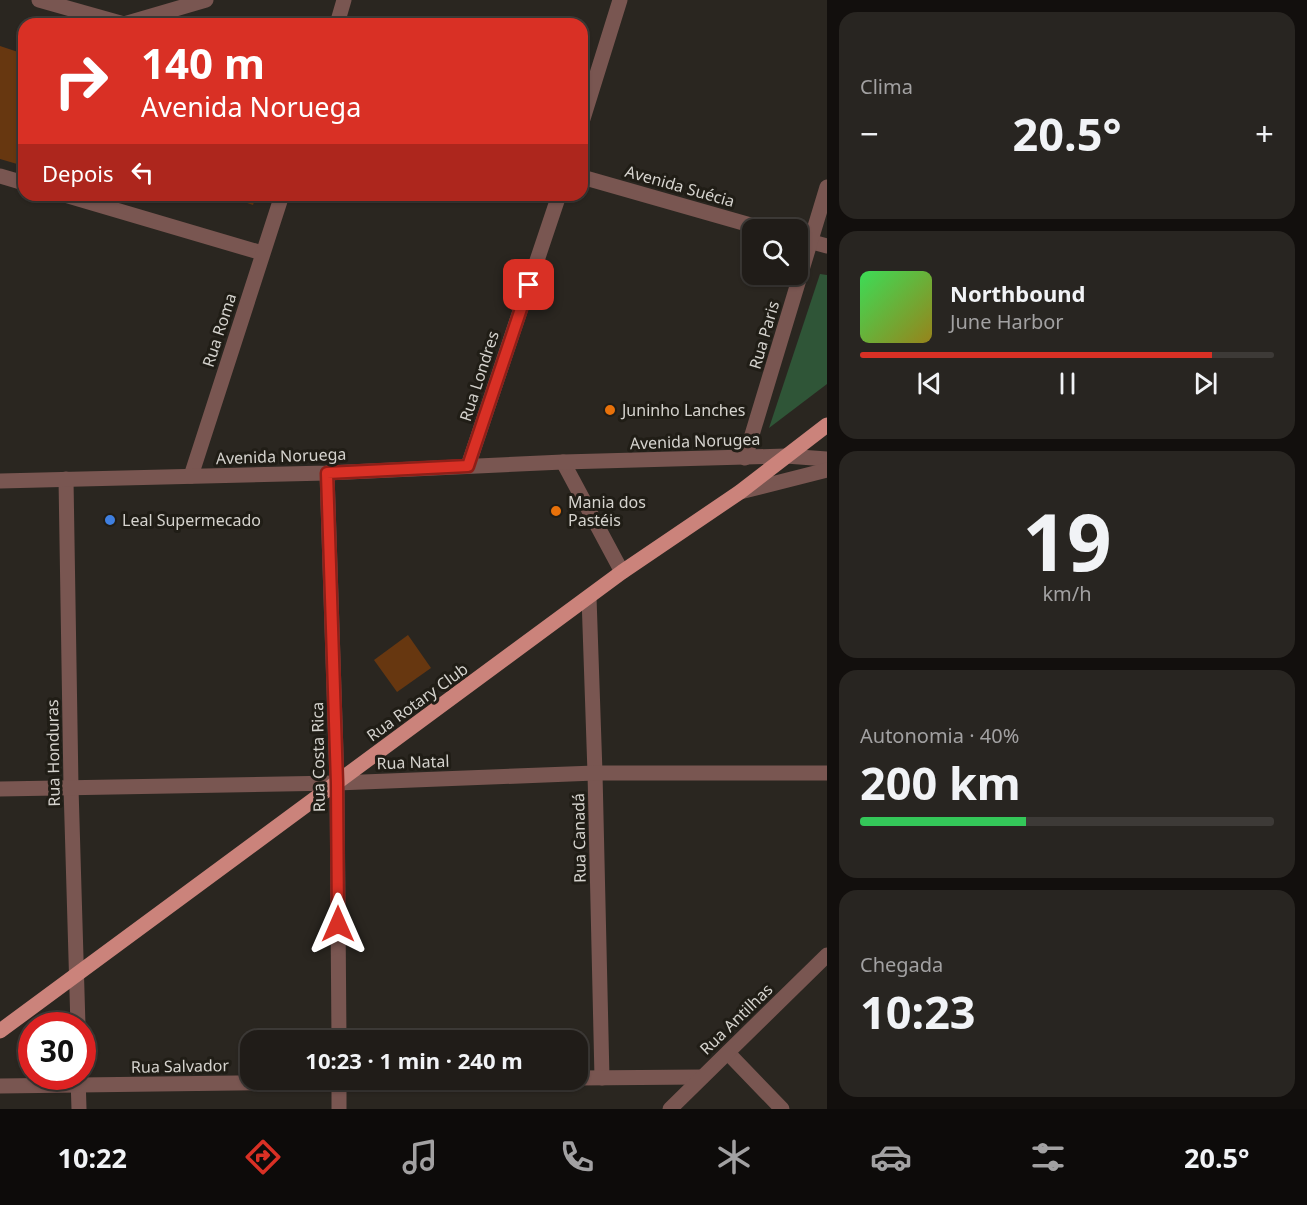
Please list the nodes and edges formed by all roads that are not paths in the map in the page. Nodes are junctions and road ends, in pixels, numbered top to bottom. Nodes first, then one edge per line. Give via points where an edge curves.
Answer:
1 (39, 0) edge
2 (206, 0) edge
3 (344, 0) edge
4 (620, 0) edge
5 (59, 3) edge
6 (105, 18) edge
7 (144, 18) edge
8 (339, 18) edge
9 (588, 103) edge
10 (0, 176) edge
11 (588, 179) edge
12 (18, 181) edge
13 (827, 187) edge
14 (85, 201) edge
15 (280, 201) edge
16 (557, 201) edge
17 (742, 223) edge
18 (808, 231) edge
19 (808, 241) edge
20 (827, 246) edge
21 (262, 253) junction
22 (793, 285) edge
23 (827, 424) edge
24 (786, 456) junction
25 (745, 458) junction
26 (827, 459) edge
27 (563, 462) junction
28 (468, 466) junction
29 (827, 470) edge
30 (327, 473) junction
31 (191, 476) junction
32 (66, 479) junction
33 (0, 481) edge
34 (740, 492) junction
35 (622, 572) junction
36 (589, 597) junction
37 (595, 773) junction
38 (827, 773) edge
39 (337, 783) junction
40 (71, 787) junction
41 (0, 789) edge
42 (827, 955) edge
43 (77, 974) junction
44 (78, 1012) edge
45 (339, 1030) edge
46 (0, 1031) edge
47 (728, 1053) junction
48 (702, 1077) junction
49 (588, 1078) edge
50 (602, 1078) junction
51 (96, 1081) edge
52 (240, 1081) edge
53 (18, 1085) edge
54 (0, 1086) edge
55 (79, 1090) edge
56 (339, 1090) edge
57 (79, 1109) edge
58 (339, 1109) edge
59 (670, 1109) edge
60 (782, 1109) edge

1 - 5 street
2 - 7 street
3 - 8 street
4 - 9 street
5 - 6 street
10 - 12 street
11 - 17 street, Avenida Suécia
13 - 18 street, Rua Paris
14 - 21 street
15 - 21 street, Rua Roma
16 - 28 street, Rua Londres
19 - 20 street
21 - 31 street, Rua Roma
22 - 25 street, Rua Paris
23 - 24 main road, Rua Rotary Club
24 - 25 street, Avenida Norugea
24 - 26 street, Avenida Norugea
24 - 34 main road, Rua Rotary Club
25 - 27 street, Avenida Norugea
27 - 28 street, Avenida Noruega
27 - 35 street
28 - 30 street, Avenida Noruega
29 - 34 street
30 - 31 street, Avenida Noruega
30 - 39 street, Rua Costa Rica
31 - 32 street, Avenida Noruega
32 - 33 street, Avenida Noruega
32 - 40 street, Rua Honduras
34 - 35 main road, Rua Rotary Club
35 - 36 main road, Rua Rotary Club
36 - 37 street, Rua Canadá
36 - 39 main road, Rua Rotary Club
37 - 38 street, Rua Natal
37 - 39 street, Rua Natal
37 - 50 street, Rua Canadá
39 - 40 street, Rua Natal
39 - 43 main road, Rua Rotary Club
39 - 45 street, Rua Costa Rica
40 - 41 street, Rua Natal
40 - 43 street, Rua Honduras
42 - 47 street, Rua Antilhas
43 - 44 street, Rua Honduras
43 - 46 main road, Rua Rotary Club
47 - 48 street, Rua Antilhas
47 - 60 street
48 - 50 street
48 - 59 street, Rua Antilhas
49 - 50 street
51 - 52 street, Rua Salvador
53 - 54 street, Rua Salvador
55 - 57 street
56 - 58 street

